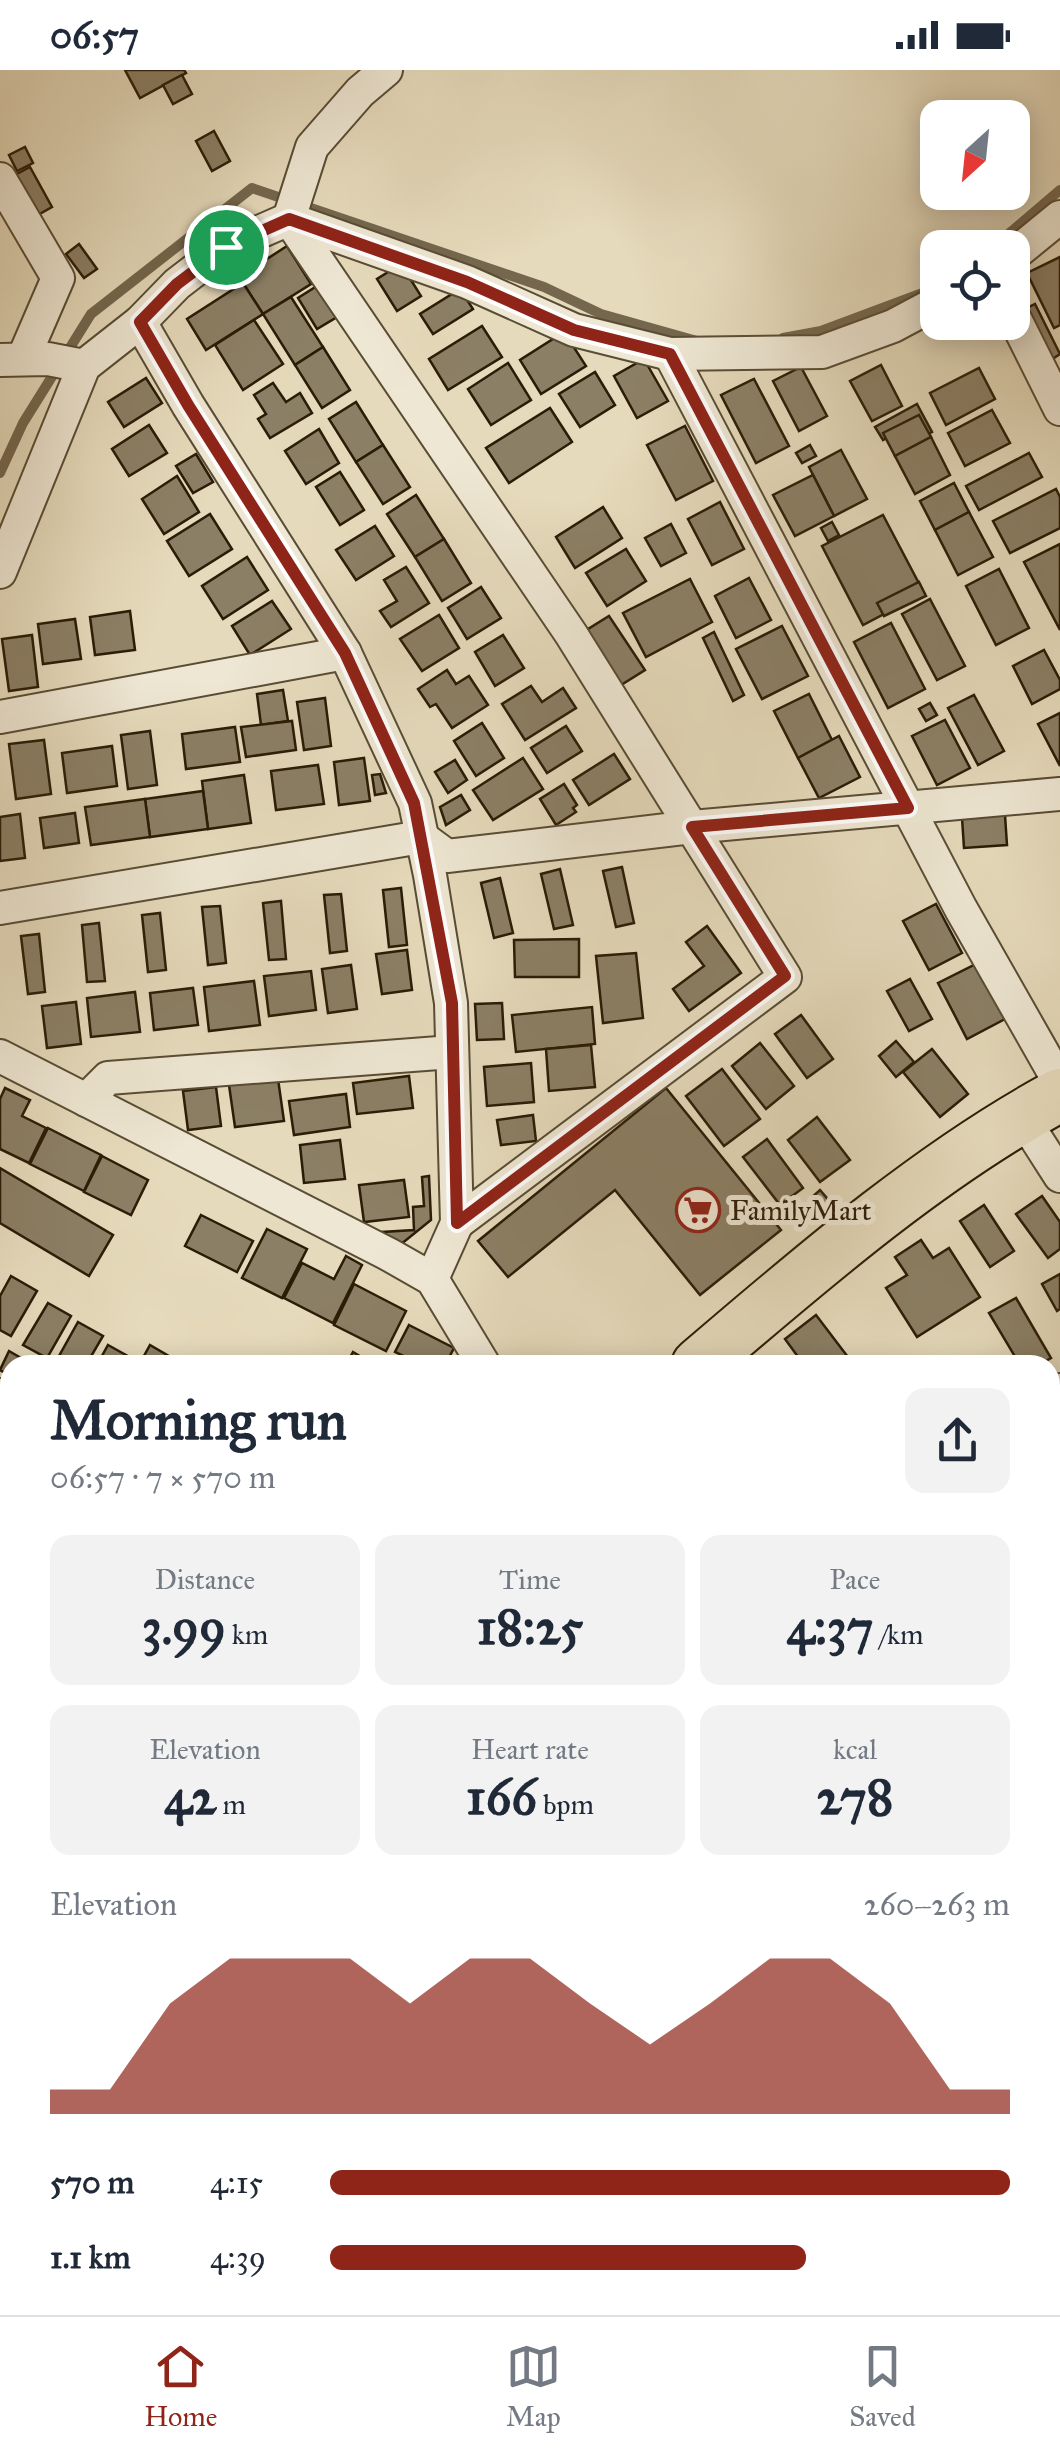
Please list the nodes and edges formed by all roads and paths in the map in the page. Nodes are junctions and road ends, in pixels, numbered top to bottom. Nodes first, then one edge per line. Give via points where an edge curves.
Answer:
1 (386, 70) edge
2 (0, 179) edge
3 (1060, 217) edge
4 (290, 218) junction
5 (1030, 241) edge
6 (920, 312) edge
7 (140, 322) junction
8 (1026, 340) edge
9 (670, 354) junction
10 (45, 361) edge
11 (1060, 409) edge
12 (0, 572) edge
13 (345, 653) junction
14 (0, 717) edge
15 (1060, 794) edge
16 (908, 808) junction
17 (692, 827) junction
18 (421, 837) junction
19 (0, 908) edge
20 (452, 1052) junction
21 (0, 1056) edge
22 (1047, 1097) edge
23 (86, 1100) junction
24 (1060, 1176) edge
25 (457, 1223) junction
26 (432, 1279) junction
27 (478, 1355) edge
28 (710, 1355) edge

1 - 4 street via 312,147
2 - 10 street via 58,278
3 - 5 street
4 - 7 street via 226,247
4 - 9 street via 467,282 574,330
4 - 17 street via 571,634
6 - 9 street via 822,352
7 - 10 street
7 - 13 street
8 - 11 street
9 - 16 street
10 - 12 street
13 - 14 street
13 - 18 street via 414,803
15 - 16 street
16 - 17 street
16 - 22 street
17 - 18 street via 447,856
17 - 25 street via 785,976
18 - 19 street
18 - 20 street via 452,1003
20 - 23 street via 108,1078
20 - 25 street
21 - 23 street
22 - 24 street
22 - 28 main road via 807,1271
23 - 26 street
25 - 26 street
26 - 27 street

